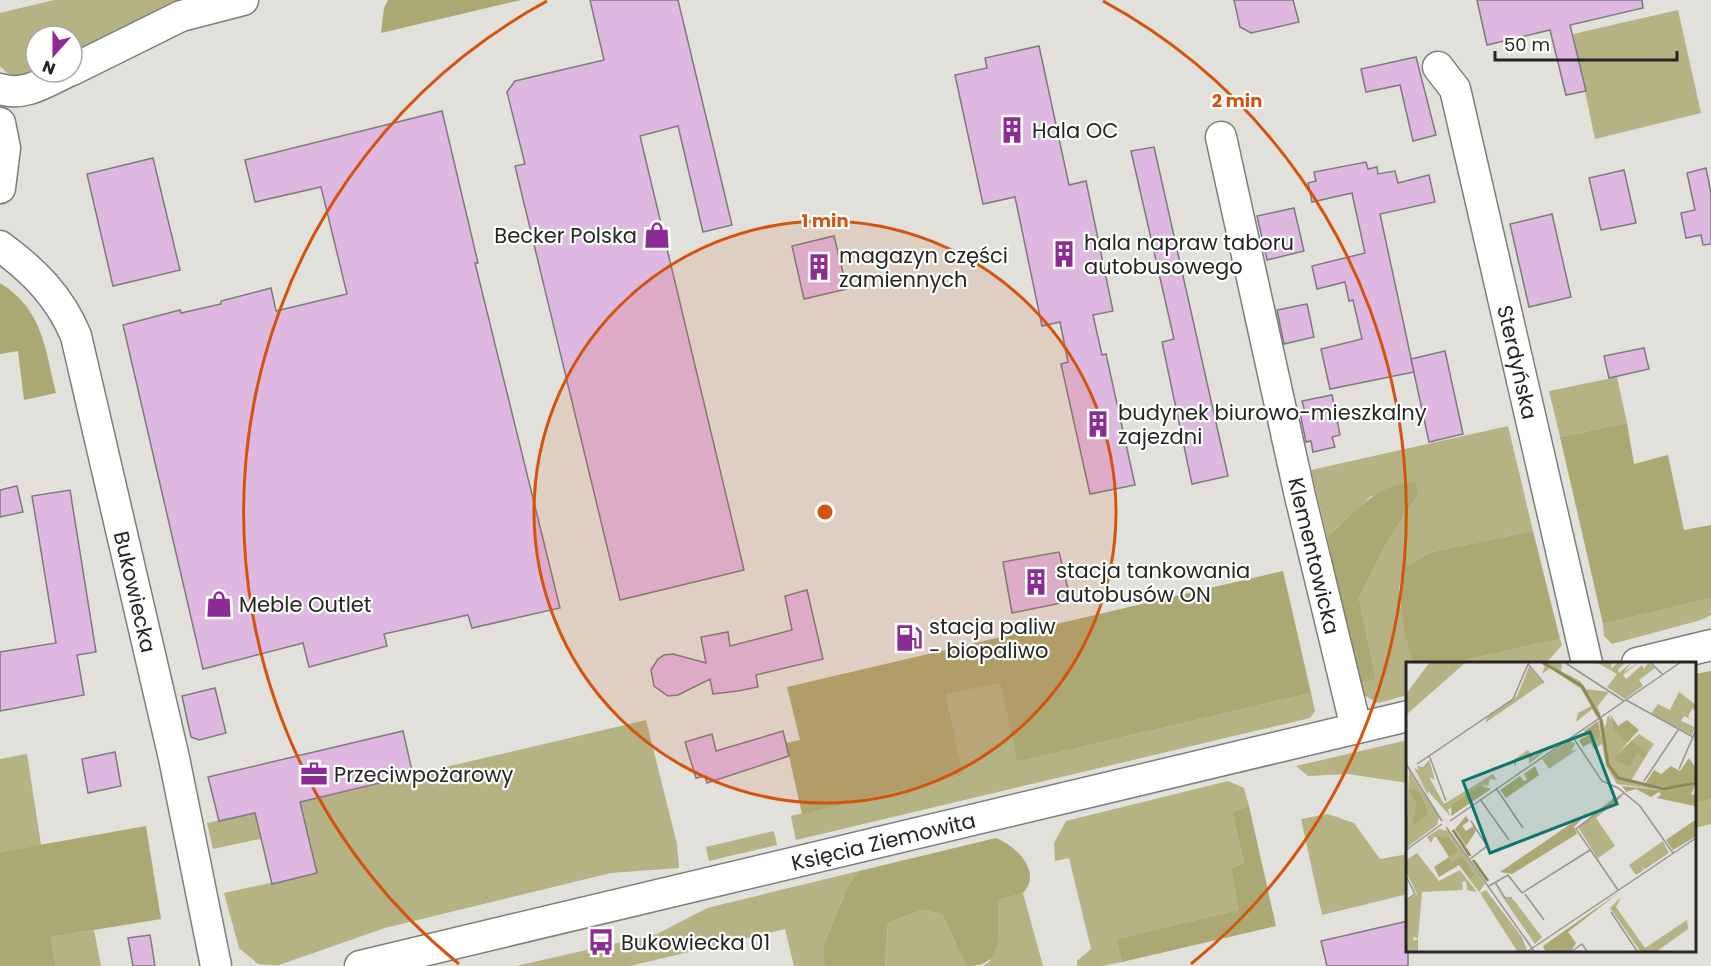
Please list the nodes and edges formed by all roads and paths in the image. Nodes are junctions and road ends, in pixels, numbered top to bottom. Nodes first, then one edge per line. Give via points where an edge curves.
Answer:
1 (243, 0) edge
2 (84, 64) edge
3 (1438, 67) dead end
4 (42, 84) edge
5 (0, 89) edge
6 (0, 123) edge
7 (1221, 137) dead end
8 (0, 188) edge
9 (0, 246) edge
10 (1711, 645) edge
11 (1587, 662) edge
12 (1641, 662) edge
13 (1406, 716) edge
14 (1356, 728) junction
15 (216, 966) edge
16 (360, 966) edge

1 - 2 street via 182,16
3 - 11 street, Sterdyńska via 1455,89
4 - 5 street via 30,90
6 - 8 street via 5,148
7 - 14 street, Klementowicka
9 - 15 street, Bukowiecka via 53,293 76,336 174,758
10 - 12 street
13 - 14 street, Księcia Ziemowita
14 - 16 street, Księcia Ziemowita

